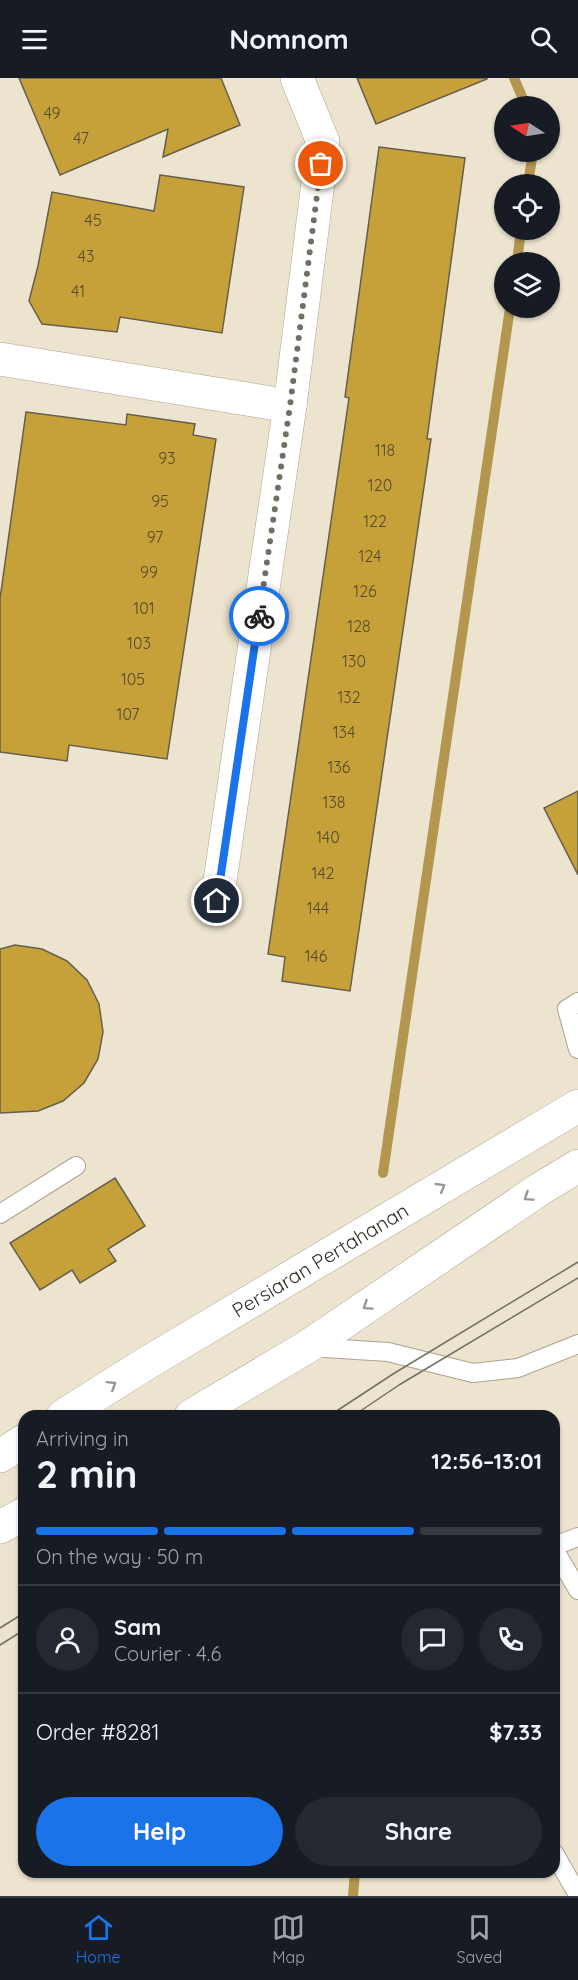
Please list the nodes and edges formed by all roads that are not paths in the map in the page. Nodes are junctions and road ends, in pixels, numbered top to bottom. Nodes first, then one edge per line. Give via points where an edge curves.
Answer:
1 (297, 78) edge
2 (0, 359) edge
3 (290, 406) junction
4 (217, 901) dead end
5 (578, 1002) edge
6 (578, 1049) edge
7 (578, 1106) edge
8 (76, 1166) dead end
9 (578, 1166) edge
10 (0, 1214) edge
11 (578, 1344) edge
12 (307, 1347) junction
13 (73, 1410) edge
14 (201, 1410) edge
15 (18, 1445) edge
16 (0, 1456) edge
17 (18, 1517) edge
18 (0, 1527) edge
19 (578, 1537) edge
20 (560, 1545) edge
21 (560, 1558) edge
22 (578, 1590) edge
23 (560, 1863) edge
24 (578, 1896) edge

1 - 3 street via 323,142
2 - 3 street
3 - 4 street
5 - 6 lane via 567,1009
13 -> 7 street, Persiaran Pertahanan
8 - 10 lane
9 -> 12 street
11 - 12 lane via 518,1368 473,1373 387,1352
12 - 14 street
15 - 16 street
17 - 18 street
19 - 20 lane
21 - 22 lane
23 - 24 lane

